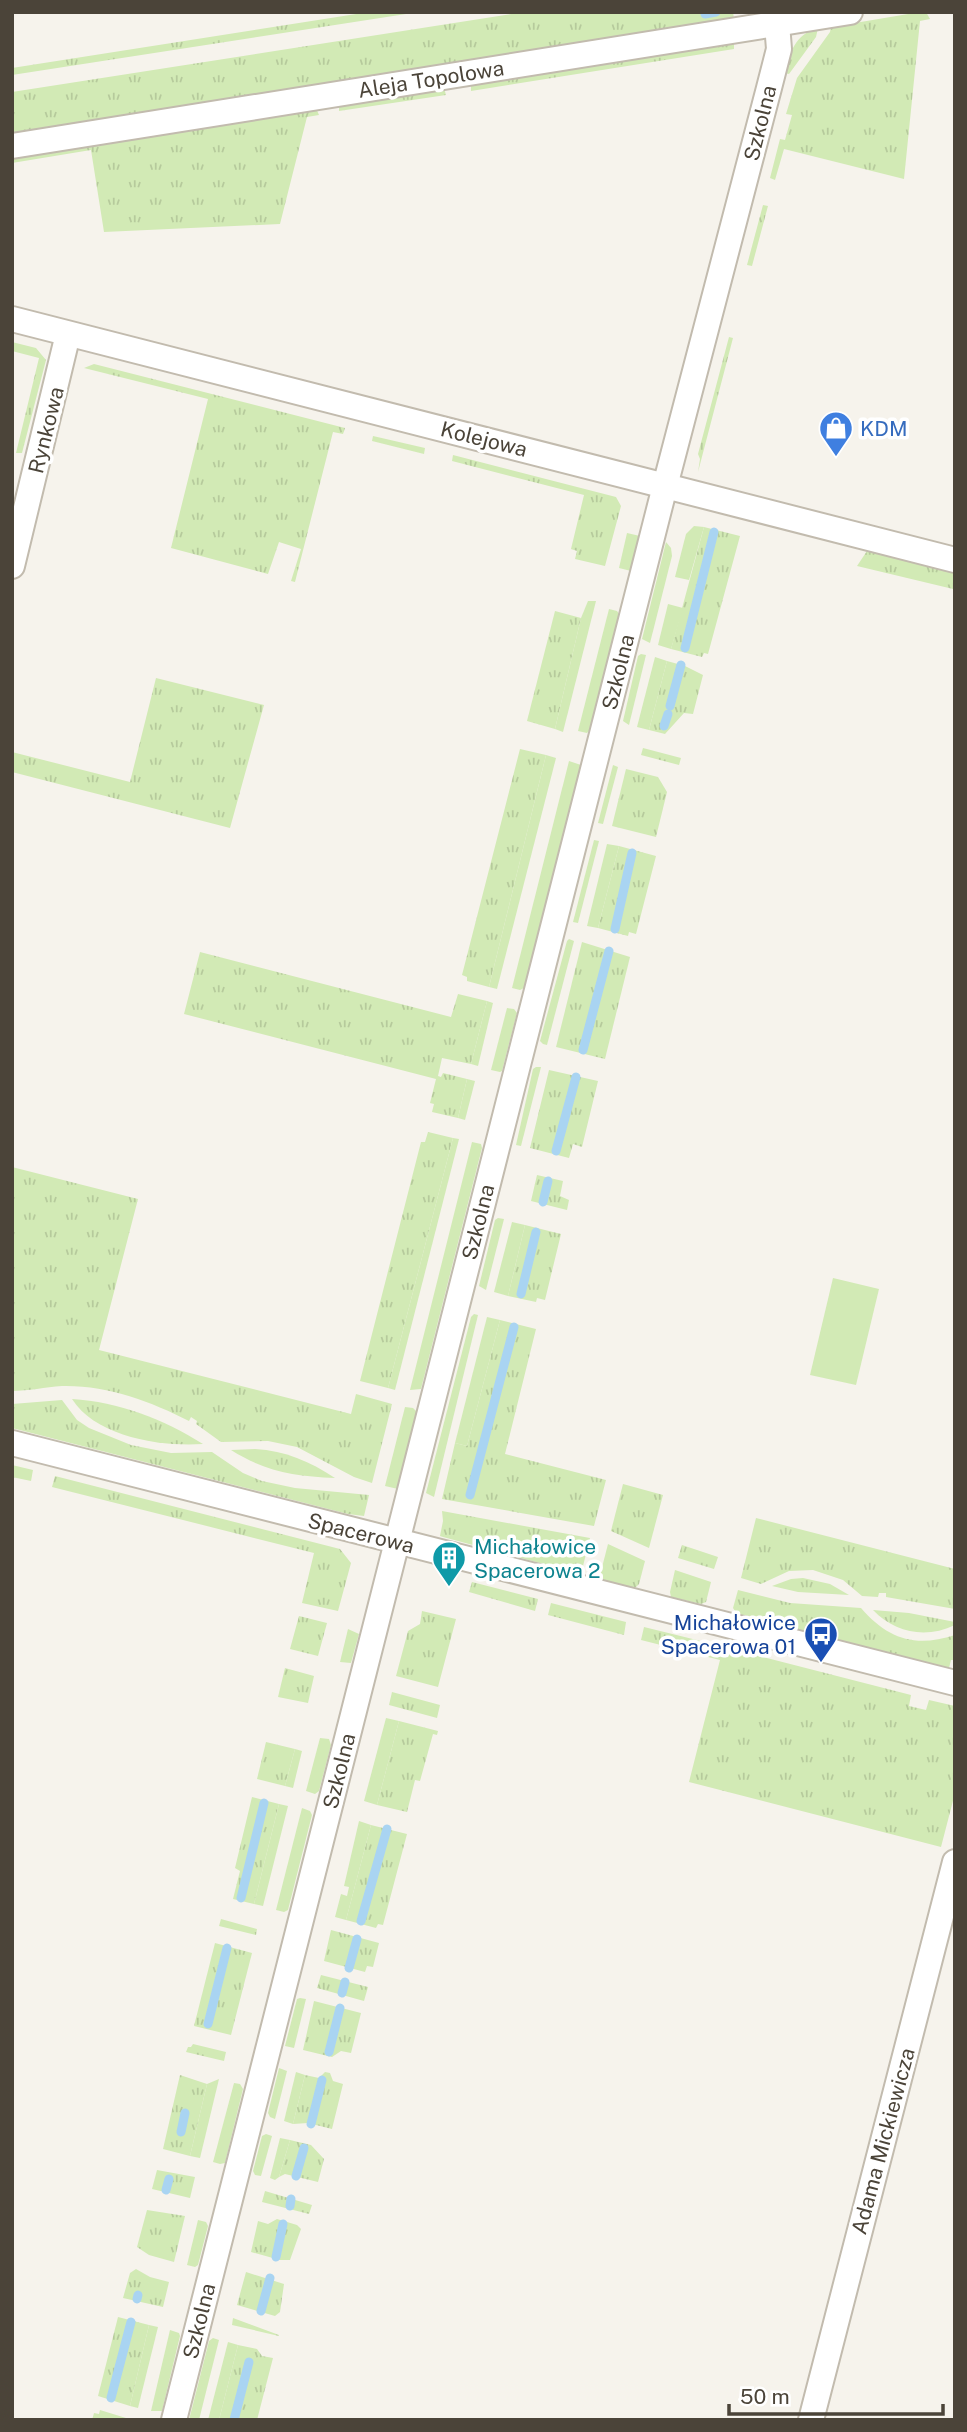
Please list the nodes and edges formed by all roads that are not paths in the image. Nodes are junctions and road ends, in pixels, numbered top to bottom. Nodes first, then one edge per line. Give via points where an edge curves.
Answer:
1 (850, 12) edge
2 (777, 24) junction
3 (12, 146) edge
4 (12, 319) edge
5 (68, 334) junction
6 (665, 485) junction
7 (955, 560) edge
8 (12, 566) edge
9 (12, 1443) edge
10 (398, 1543) junction
11 (955, 1683) edge
12 (955, 1862) edge
13 (174, 2420) edge
14 (811, 2420) edge

1 - 2 street, Aleja Topolowa
2 - 3 street, Aleja Topolowa
2 - 6 street, Szkolna via 776,62
4 - 5 street, Kolejowa
5 - 6 street, Kolejowa
5 - 8 street, Rynkowa
6 - 7 street, Kolejowa
6 - 10 street, Szkolna
9 - 10 street, Spacerowa
10 - 11 street, Spacerowa
10 - 13 street, Szkolna
12 - 14 street, Adama Mickiewicza

